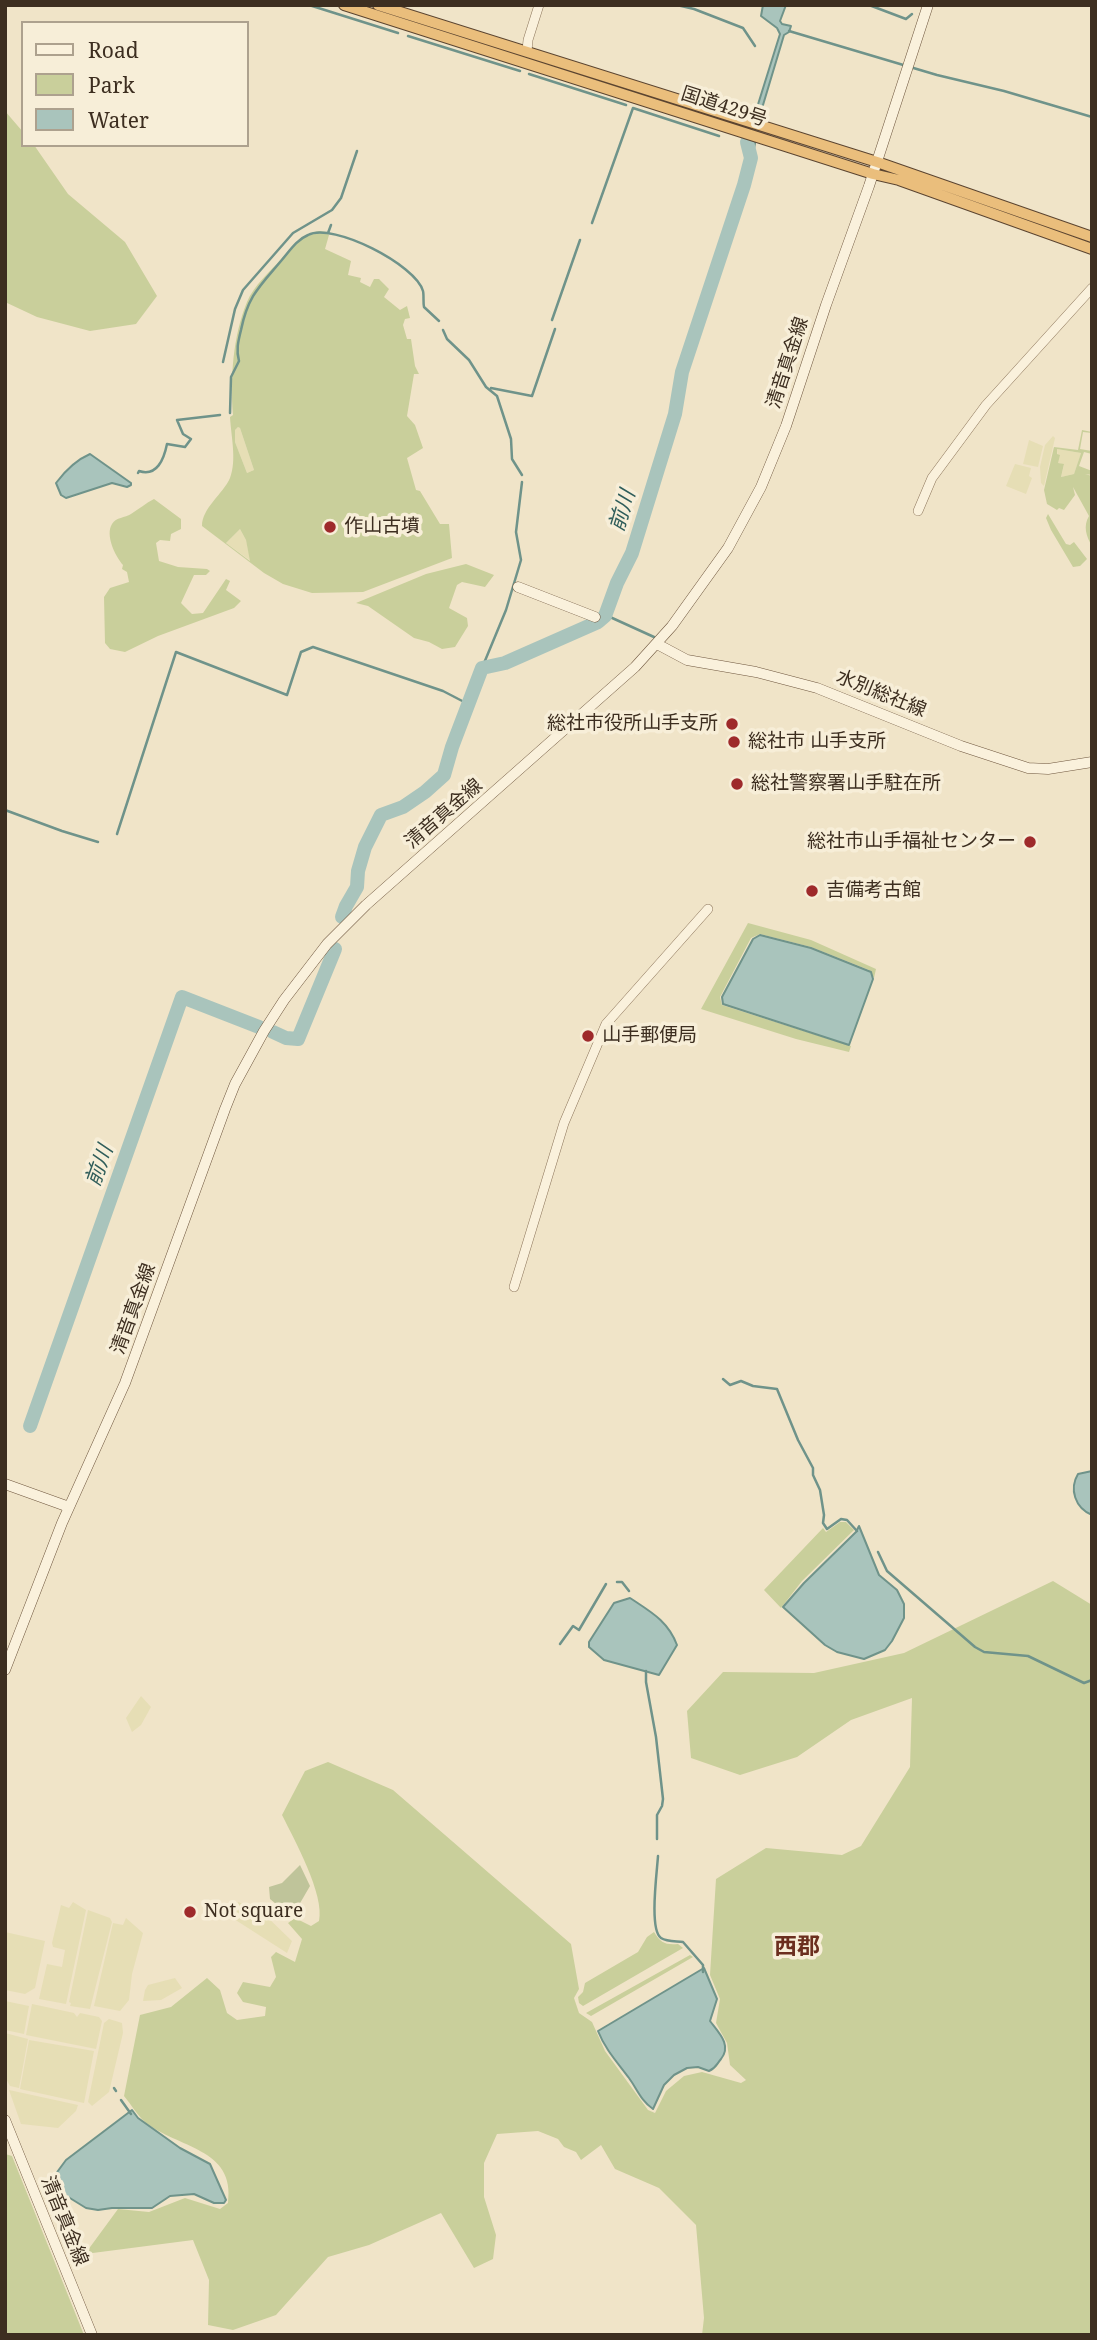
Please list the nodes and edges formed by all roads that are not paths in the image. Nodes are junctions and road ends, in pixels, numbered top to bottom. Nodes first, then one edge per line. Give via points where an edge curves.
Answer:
1 (344, 5) edge
2 (378, 5) edge
3 (539, 5) edge
4 (928, 5) edge
5 (527, 51) junction
6 (743, 126) junction
7 (762, 132) junction
8 (877, 162) junction
9 (873, 174) junction
10 (1092, 237) edge
11 (1092, 249) edge
12 (1092, 288) edge
13 (918, 511) dead end
14 (518, 587) dead end
15 (595, 617) dead end
16 (657, 644) junction
17 (1092, 762) edge
18 (708, 909) dead end
19 (514, 1287) dead end
20 (5, 1484) edge
21 (69, 1507) junction
22 (5, 1670) edge
23 (5, 2120) edge
24 (92, 2335) edge

1 - 6 highway, 国道429号
2 - 5 highway, 国道429号
3 - 5 street
4 - 8 main road, 清音真金線
5 - 6 highway, 国道429号
6 - 7 highway, 国道429号
7 - 8 highway, 国道429号
7 - 9 highway, 国道429号
8 - 9 main road, 清音真金線
8 - 10 highway, 国道429号
9 - 11 highway, 国道429号
9 - 16 main road, 清音真金線 via 761,487 719,561
12 - 13 street via 986,405 932,478
14 - 15 main road
16 - 17 main road, 水別総社線 via 687,660 817,688 1028,768
16 - 21 main road, 清音真金線 via 366,905 318,954 284,1000 230,1096 125,1383
18 - 19 street via 606,1024 564,1123
20 - 21 main road
21 - 22 main road, 清音真金線
23 - 24 main road, 清音真金線

